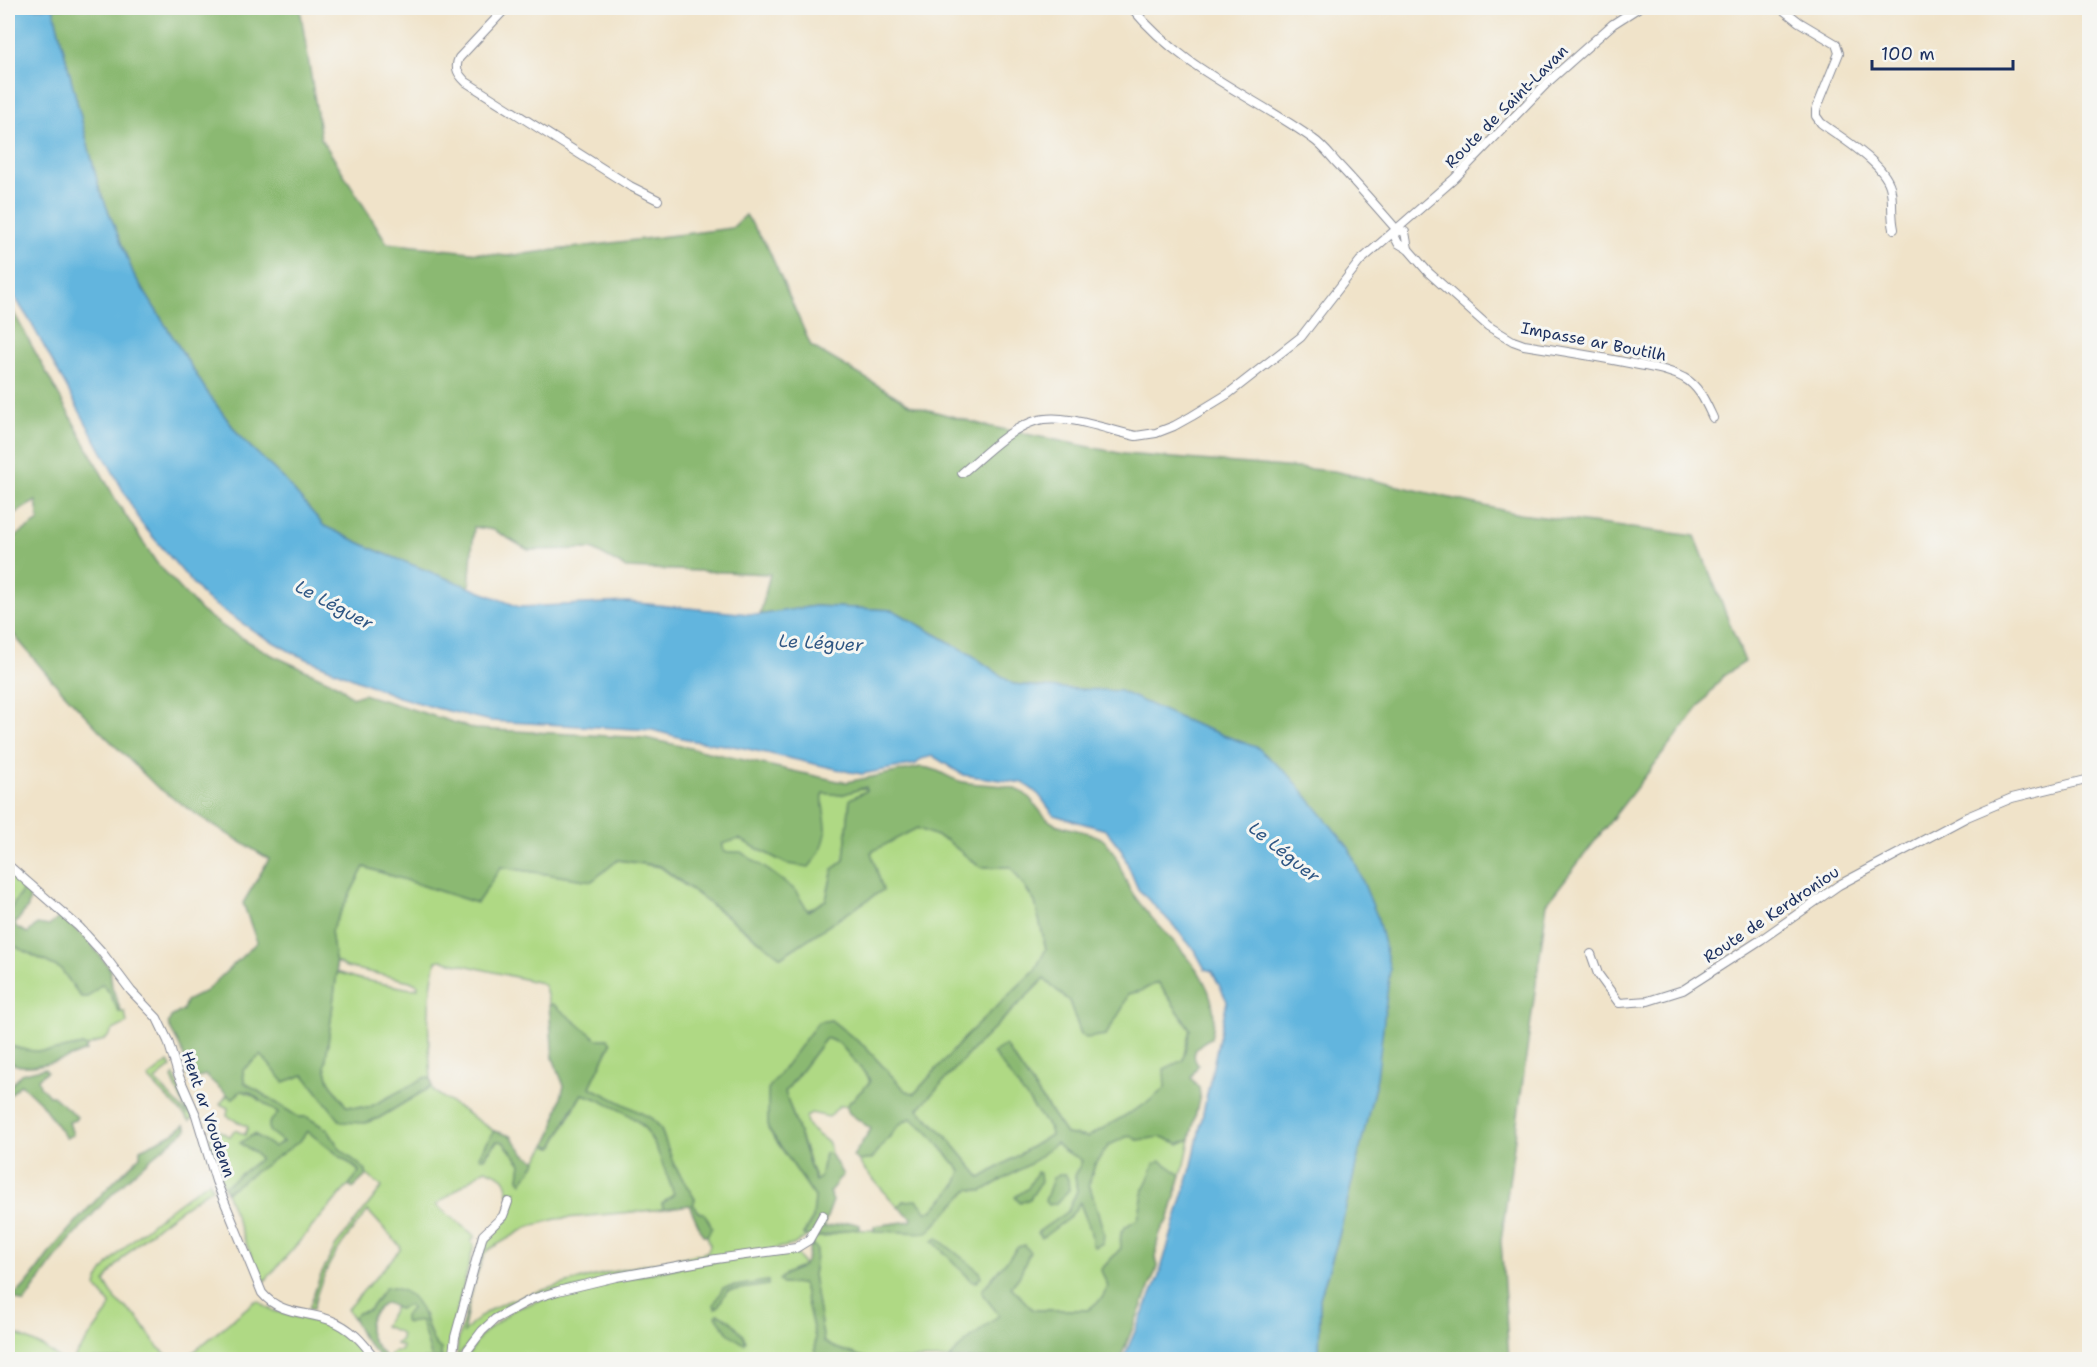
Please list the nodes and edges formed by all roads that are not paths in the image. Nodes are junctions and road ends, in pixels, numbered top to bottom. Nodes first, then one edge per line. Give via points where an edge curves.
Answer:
1 (506, 8) edge
2 (1132, 8) edge
3 (1638, 8) edge
4 (1781, 8) edge
5 (658, 200) dead end
6 (1894, 229) dead end
7 (1397, 230) junction
8 (1713, 418) dead end
9 (962, 473) dead end
10 (2090, 779) edge
11 (8, 865) edge
12 (1591, 954) dead end
13 (508, 1202) dead end
14 (823, 1215) dead end
15 (376, 1359) edge
16 (458, 1359) edge

1 - 5 street via 459,58 459,75 630,186
2 - 7 street via 1172,49 1316,141
3 - 7 street, Route de Saint-Lavan via 1613,24 1549,81 1454,179
4 - 6 street via 1836,44 1839,53 1816,116 1873,162 1888,180
7 - 8 street, Impasse ar Boutilh via 1406,232 1408,249 1428,272 1488,326 1513,342 1671,372 1694,385
7 - 9 street, Route de Saint-Lavan via 1360,261 1301,337 1227,394 1174,426 1136,435 1059,419 1035,421 1008,435
10 - 12 street, Route de Kerdroniou via 2012,798 1967,817 1839,885 1683,990 1648,1001 1619,1003 1598,974
11 - 15 street, Hent ar Voudenn via 79,927 157,1018 196,1115 216,1181 262,1293 283,1309 344,1327
13 - 16 street via 503,1216 483,1235 455,1337 453,1353
14 - 16 street via 809,1240 796,1248 616,1277 532,1299 495,1319

